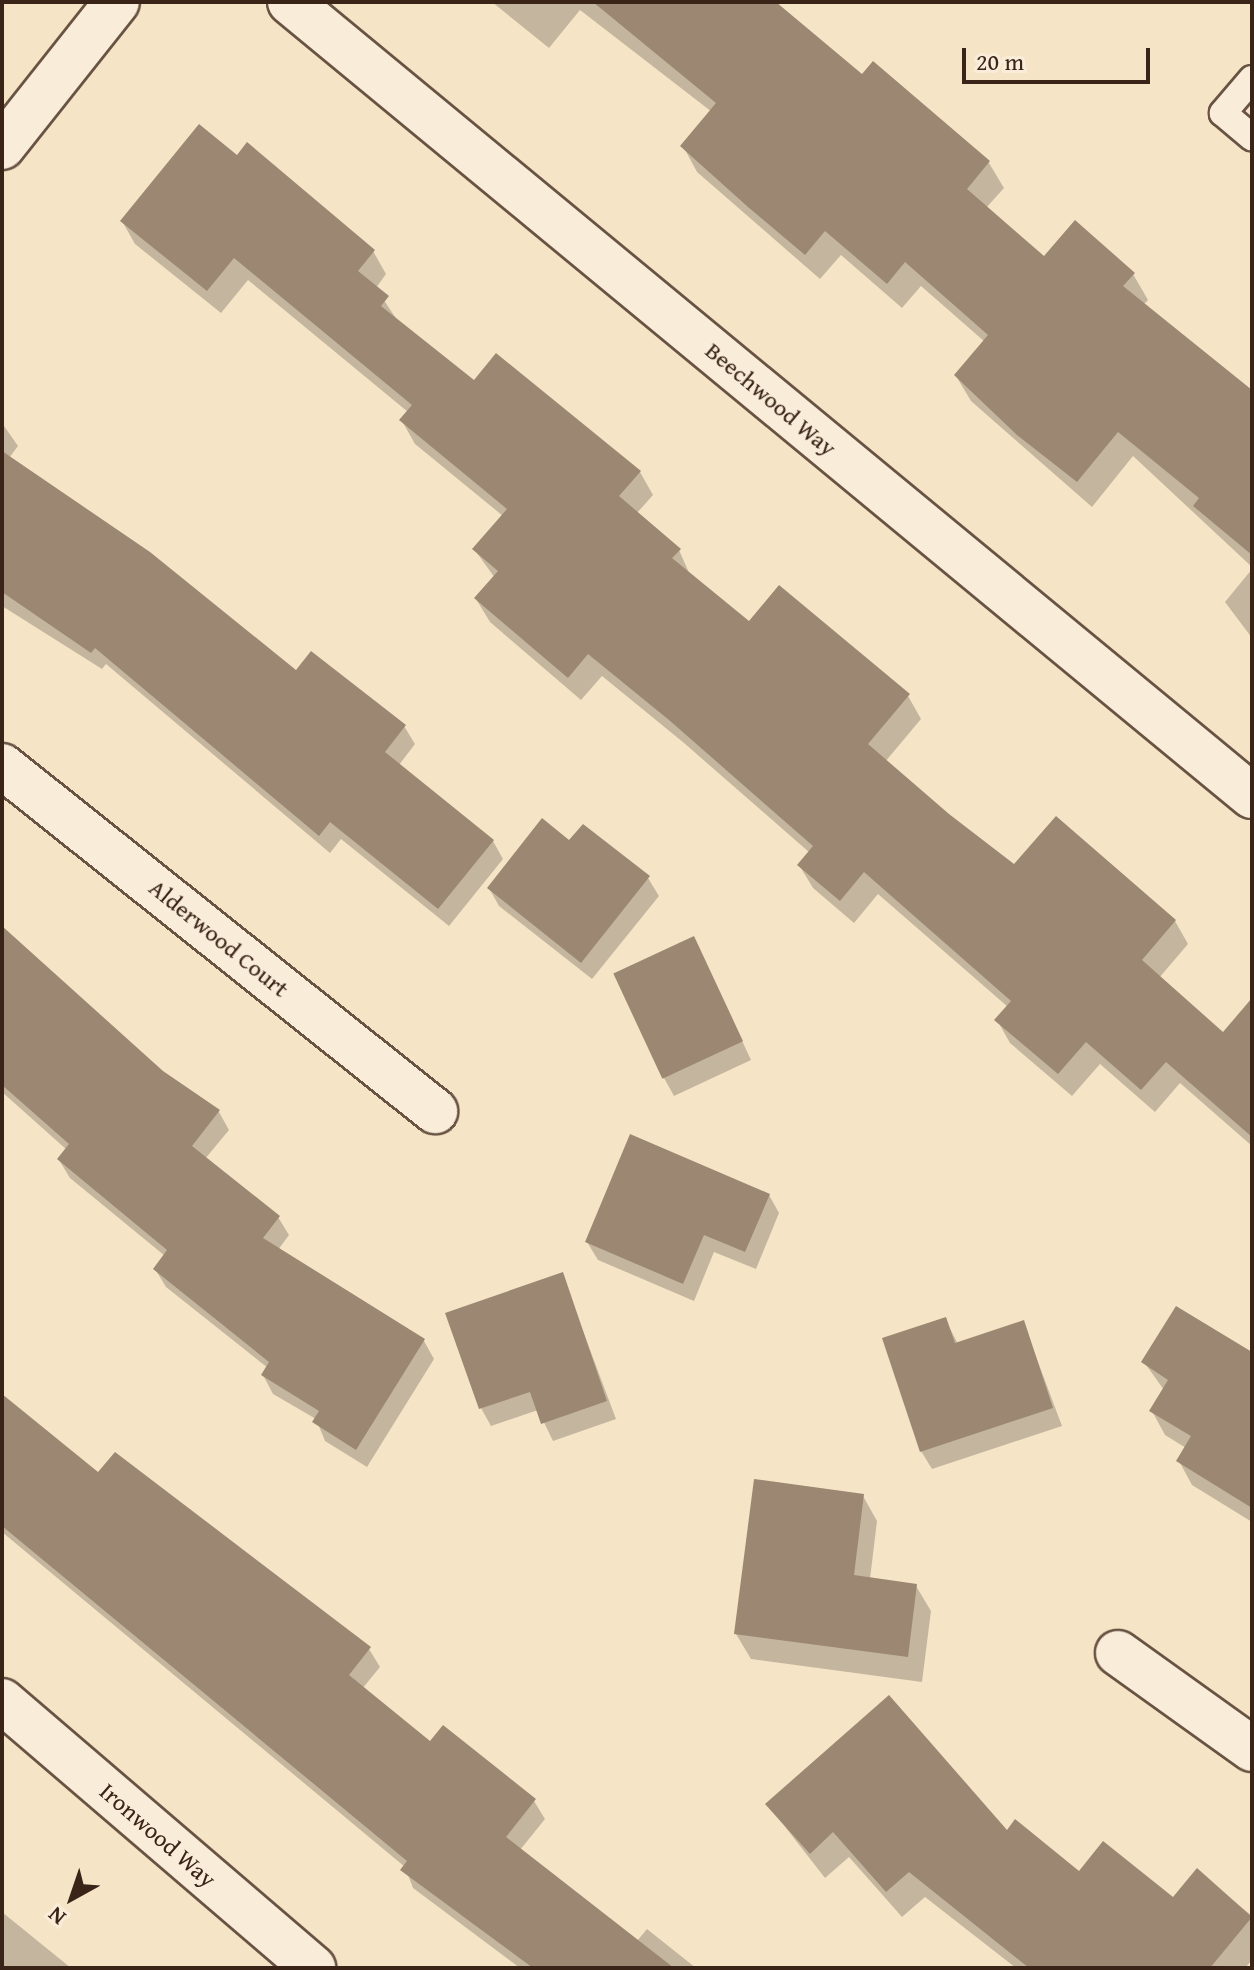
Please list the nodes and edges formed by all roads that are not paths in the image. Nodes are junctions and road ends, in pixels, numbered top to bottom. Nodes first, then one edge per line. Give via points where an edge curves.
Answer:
1 (117, 2) edge
2 (290, 2) edge
3 (1252, 79) edge
4 (1252, 137) edge
5 (2, 147) edge
6 (2, 766) edge
7 (1252, 796) edge
8 (435, 1111) dead end
9 (1118, 1653) dead end
10 (2, 1701) edge
11 (1252, 1749) edge
12 (313, 1968) edge

1 - 5 street
2 - 7 street, Beechwood Way
3 - 4 lane via 1223,113
6 - 8 street, Alderwood Court
9 - 11 street
10 - 12 street, Ironwood Way

